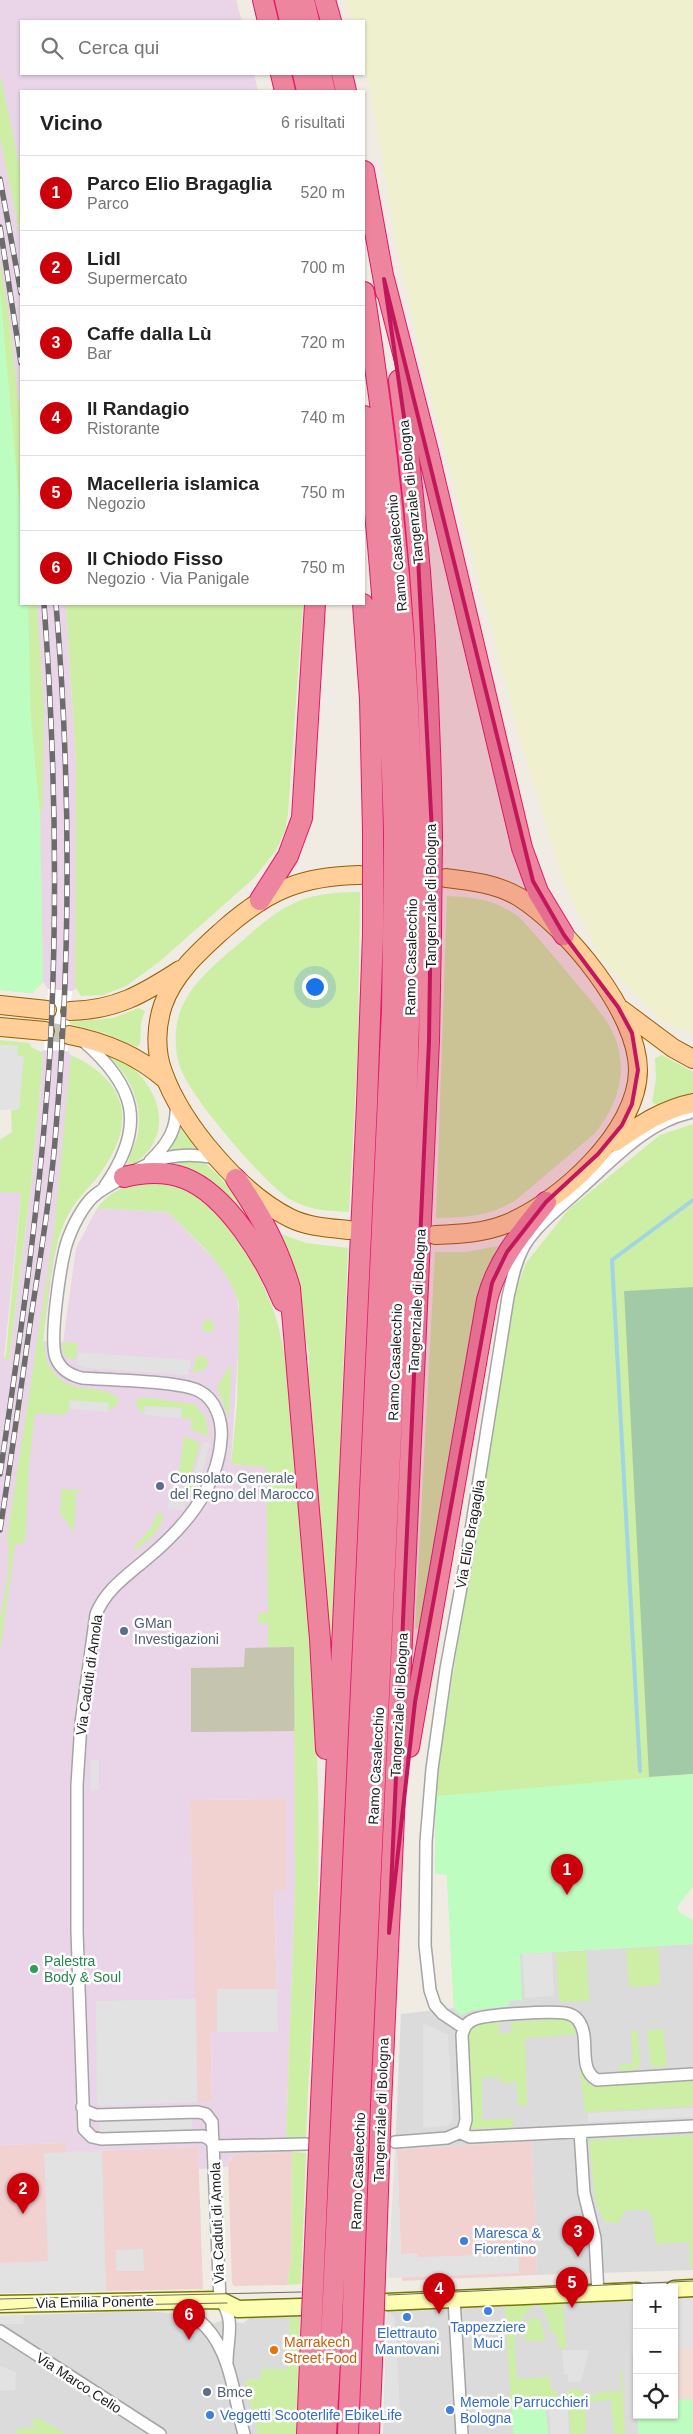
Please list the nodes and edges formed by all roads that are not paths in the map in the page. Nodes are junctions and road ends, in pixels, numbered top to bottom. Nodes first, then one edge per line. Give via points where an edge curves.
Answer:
1 (263, 0) edge
2 (285, 0) edge
3 (304, 0) edge
4 (325, 0) edge
5 (268, 20) edge
6 (290, 20) edge
7 (309, 20) edge
8 (330, 20) edge
9 (281, 75) edge
10 (302, 75) edge
11 (321, 75) edge
12 (342, 75) edge
13 (285, 90) edge
14 (307, 90) edge
15 (325, 90) edge
16 (346, 90) edge
17 (365, 176) edge
18 (384, 279) junction
19 (365, 299) edge
20 (365, 424) edge
21 (315, 605) edge
22 (362, 605) edge
23 (412, 832) junction
24 (360, 875) dead end
25 (446, 878) dead end
26 (260, 900) junction
27 (564, 935) junction
28 (186, 965) junction
29 (0, 1005) edge
30 (618, 1007) junction
31 (47, 1010) tunnel mouth
32 (70, 1011) dead end
33 (0, 1027) edge
34 (45, 1031) tunnel mouth
35 (73, 1035) joint
36 (693, 1059) edge
37 (166, 1080) junction
38 (176, 1098) junction
39 (693, 1103) edge
40 (693, 1112) edge
41 (598, 1154) junction
42 (217, 1158) junction
43 (147, 1163) junction
44 (124, 1177) junction
45 (236, 1179) junction
46 (101, 1190) junction
47 (546, 1202) junction
48 (349, 1230) dead end
49 (435, 1235) dead end
50 (296, 1352) junction
51 (389, 1932) junction
52 (329, 1936) junction
53 (464, 2028) junction
54 (693, 2074) edge
55 (351, 2104) junction
56 (82, 2107) junction
57 (693, 2126) edge
58 (580, 2132) junction
59 (461, 2133) junction
60 (395, 2142) dead end
61 (306, 2144) dead end
62 (214, 2146) junction
63 (693, 2288) edge
64 (678, 2289) edge
65 (633, 2291) edge
66 (598, 2293) junction
67 (454, 2299) junction
68 (220, 2300) junction
69 (172, 2301) junction
70 (387, 2302) dead end
71 (0, 2304) edge
72 (301, 2307) dead end
73 (243, 2309) junction
74 (230, 2322) junction
75 (0, 2331) edge
76 (227, 2362) junction
77 (240, 2418) junction
78 (160, 2434) edge
79 (236, 2434) edge
80 (244, 2434) edge
81 (307, 2434) edge
82 (326, 2434) edge
83 (348, 2434) edge
84 (370, 2434) edge
85 (462, 2434) edge

1 - 5 highway
2 - 6 highway
3 - 7 highway
4 - 8 highway
9 - 13 highway
10 - 14 highway
11 - 15 highway
12 - 16 highway
17 - 18 highway, Tangenziale di Bologna
18 - 23 highway, Tangenziale di Bologna via 405,424 426,665
18 - 27 highway via 522,848 538,892
19 - 23 highway, Ramo Casalecchio via 384,427 405,648
20 - 23 highway, Ramo Casalecchio via 391,716
21 - 26 highway via 302,818 288,856
22 - 52 highway, bridge via 370,699 373,934
23 - 51 highway, Tangenziale di Bologna, bridge via 432,935
23 - 55 highway, Ramo Casalecchio, bridge via 402,935 407,1084
24 - 26 main road via 304,880
25 - 27 main road via 491,886 511,894
26 - 28 main road
27 - 30 main road via 592,968
28 - 32 main road via 124,1002 101,1009
28 - 37 main road via 170,989 159,1021 158,1050
29 - 31 main road
30 - 36 main road
30 - 41 main road via 636,1046 637,1082 627,1116
33 - 34 main road
35 - 37 main road via 124,1051
35 - 46 street, Via Caduti di Amola via 115,1073 130,1108 128,1141 114,1173
37 - 38 main road
38 - 42 main road
38 - 43 street, Via Caduti di Amola via 172,1132 167,1143
39 - 41 main road via 649,1119
40 - 53 street, Via Elio Bragaglia via 661,1124 638,1138 538,1227 514,1270 446,1669 426,1842 425,1946 430,1990 443,2014
41 - 47 main road
42 - 43 street, Via Caduti di Amola via 184,1154
42 - 45 main road
43 - 44 street, Via Caduti di Amola
44 - 46 street, Via Caduti di Amola
44 - 50 highway via 145,1173 172,1175 193,1182 220,1204 253,1246 272,1278 284,1303
45 - 48 main road via 270,1207 292,1219
45 - 50 highway via 258,1210 281,1256 290,1288
46 - 56 street, Via Caduti di Amola via 84,1208 65,1248 53,1339 58,1363 69,1374 82,1378 181,1386 200,1391 217,1412 221,1438 217,1461 197,1508 167,1541 106,1595 94,1622 81,1722 77,1785
47 - 49 main road via 520,1218 493,1228
47 - 51 highway via 506,1252 487,1300 415,1702
50 - 52 highway via 320,1638
51 - 84 highway, Tangenziale di Bologna, bridge
52 - 81 highway, bridge
53 - 54 street via 481,2018 569,2014 580,2023 587,2070 597,2080
53 - 59 street via 466,2120
55 - 82 highway, Ramo Casalecchio, bridge
55 - 83 highway, Ramo Casalecchio, bridge
56 - 62 street, Via Caduti di Amola via 84,2129 96,2138 198,2136 209,2139
56 - 62 street, Via Caduti di Amola via 96,2115 204,2113 212,2122
57 - 58 street
58 - 59 street via 470,2137
58 - 66 street via 584,2193 595,2238
59 - 60 street via 447,2138
61 - 62 street
62 - 68 street, Via Caduti di Amola
63 - 64 main road
65 - 66 main road
66 - 67 main road
67 - 70 main road
67 - 85 street
68 - 69 main road, Via Emilia Ponente
68 - 73 main road
68 - 74 street
69 - 71 main road, Via Emilia Ponente
69 - 76 street via 206,2328
72 - 73 main road
73 - 74 street
74 - 76 street
75 - 78 street, Via Marco Celio
76 - 77 street
77 - 79 street
77 - 80 street

